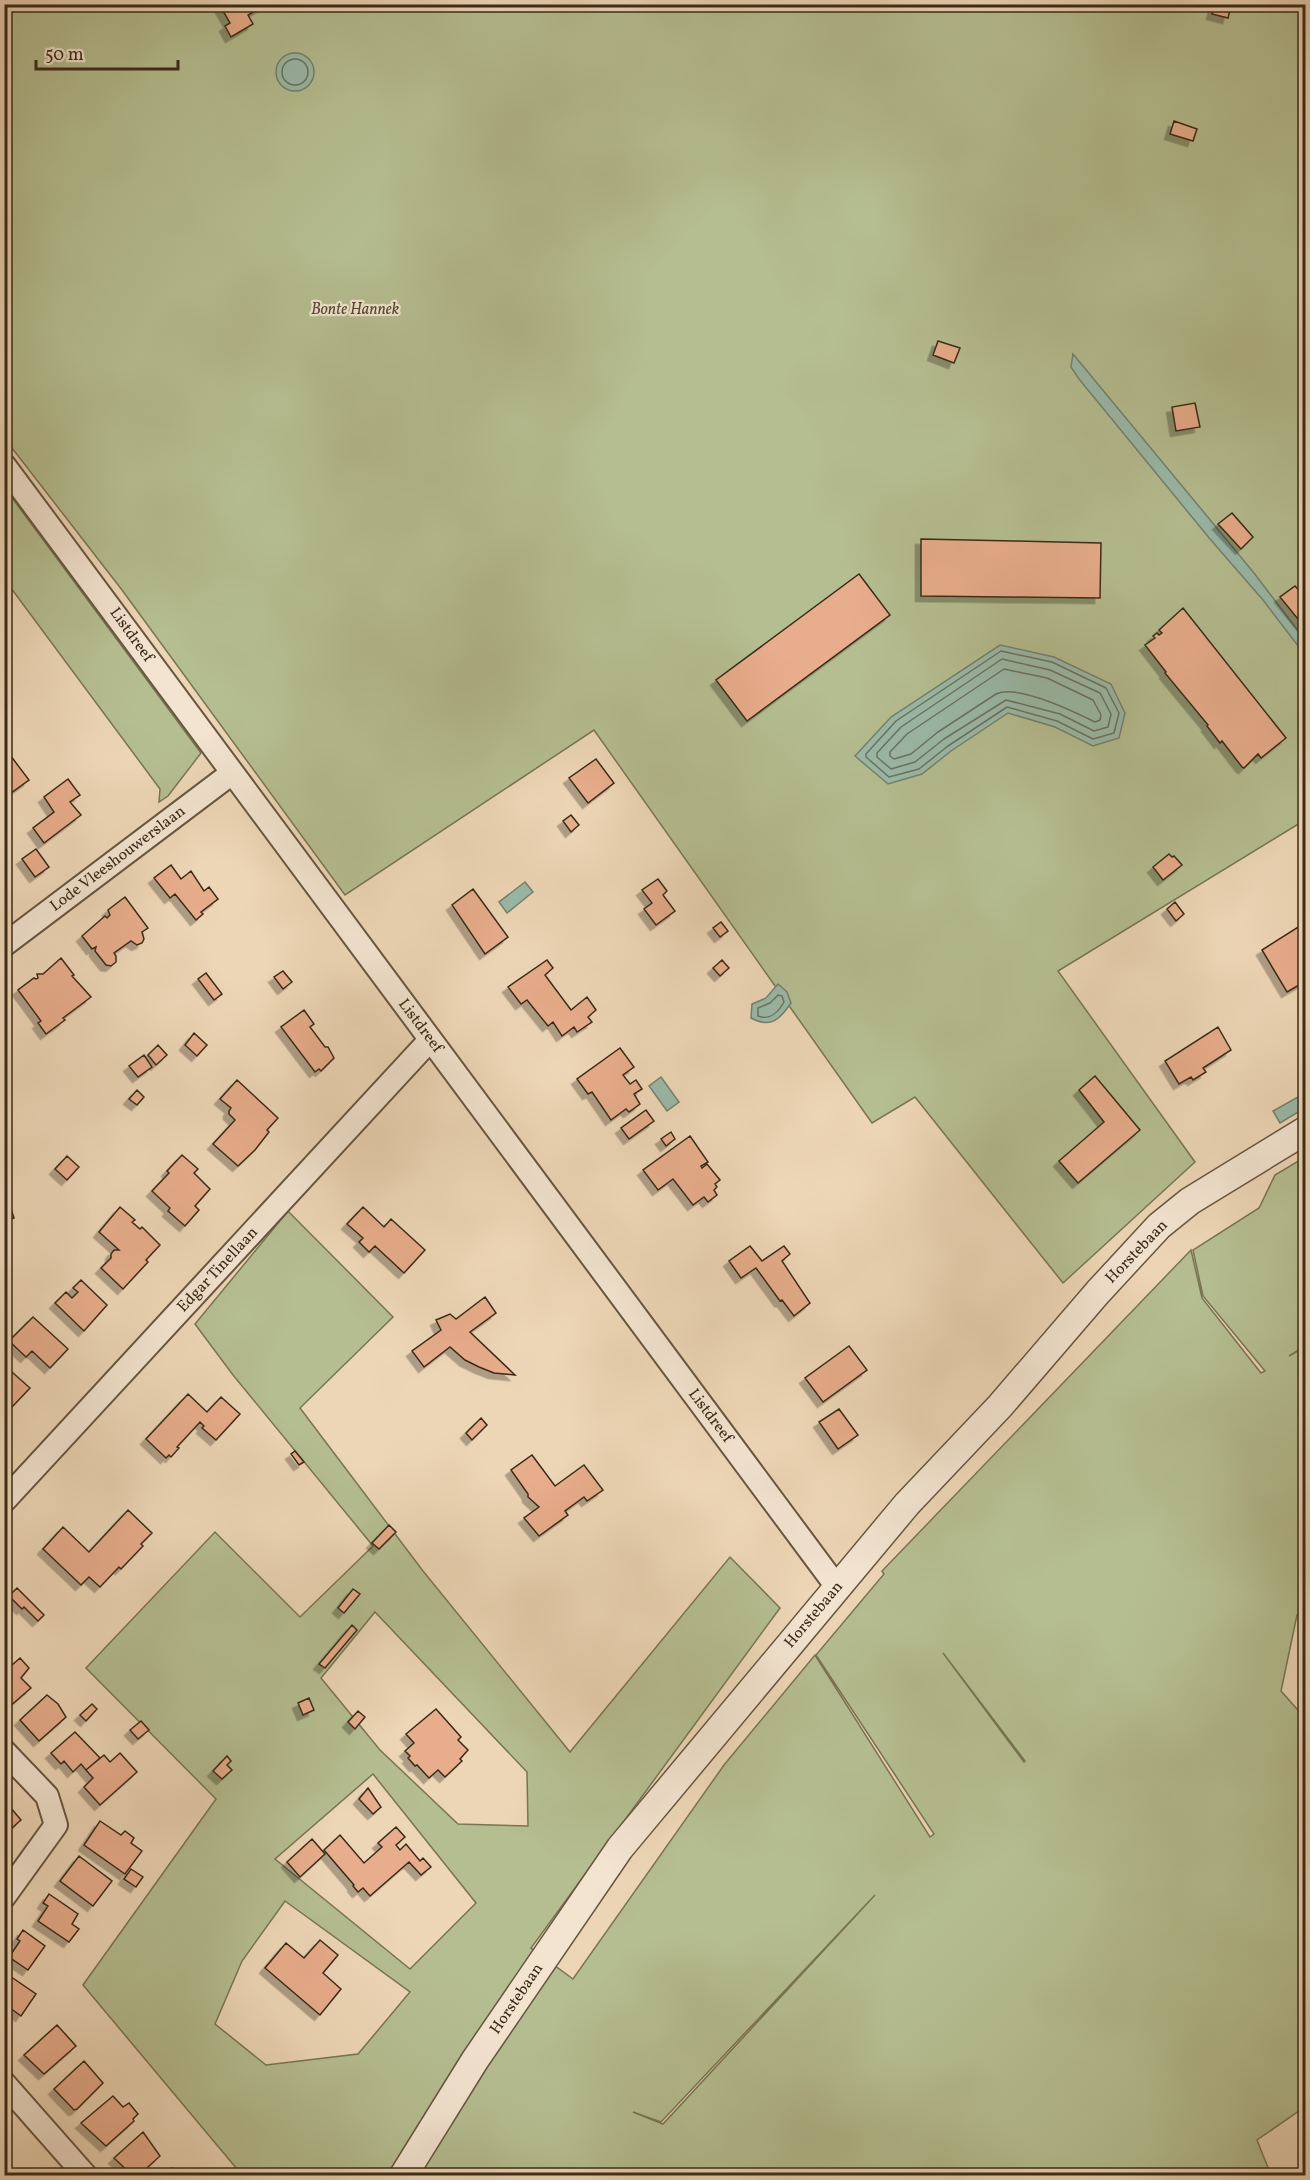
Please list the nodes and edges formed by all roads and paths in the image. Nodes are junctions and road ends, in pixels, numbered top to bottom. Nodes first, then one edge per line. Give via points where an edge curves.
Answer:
1 (4, 465) edge
2 (232, 773) junction
3 (9, 933) edge
4 (430, 1040) junction
5 (1305, 1130) edge
6 (5, 1500) edge
7 (837, 1587) junction
8 (4, 1750) edge
9 (4, 1897) edge
10 (4, 2083) edge
11 (86, 2175) edge
12 (403, 2175) edge

1 - 2 street, Listdreef
2 - 3 street, Lode Vleeshouwerslaan
2 - 4 street, Listdreef
4 - 6 street, Edgar Tinellaan
4 - 7 street, Listdreef
5 - 7 street, Horstebaan via 1190,1201 1159,1226 1000,1406 907,1504
7 - 12 street, Horstebaan via 620,1848 475,2060
8 - 9 street via 47,1796 56,1826
10 - 11 street

